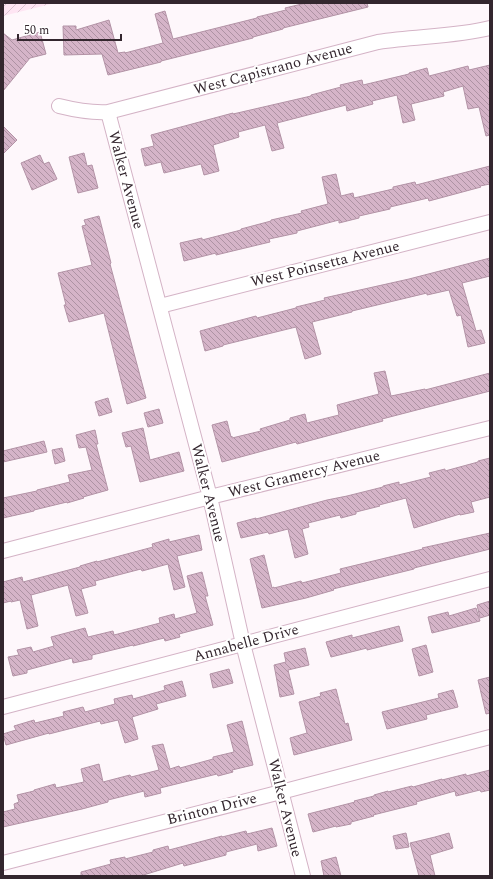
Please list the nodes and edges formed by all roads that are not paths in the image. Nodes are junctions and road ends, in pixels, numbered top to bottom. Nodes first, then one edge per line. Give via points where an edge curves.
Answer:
1 (490, 28) edge
2 (59, 106) dead end
3 (108, 112) junction
4 (490, 222) edge
5 (160, 306) junction
6 (490, 428) edge
7 (210, 497) junction
8 (3, 551) edge
9 (490, 579) edge
10 (243, 644) junction
11 (3, 706) edge
12 (490, 737) edge
13 (281, 792) junction
14 (3, 863) edge
15 (303, 876) edge

1 - 3 street, West Capistrano Avenue via 378,42
2 - 3 street, West Capistrano Avenue via 96,113
3 - 5 street, Walker Avenue
4 - 5 street, West Poinsetta Avenue
5 - 7 street, Walker Avenue
6 - 7 street, West Gramercy Avenue
7 - 8 street, West Gramercy Avenue
7 - 10 street, Walker Avenue
9 - 10 street, Annabelle Drive
10 - 11 street, Annabelle Drive
10 - 13 street, Walker Avenue
12 - 13 street, Brinton Drive
13 - 14 street, Brinton Drive
13 - 15 street, Walker Avenue

